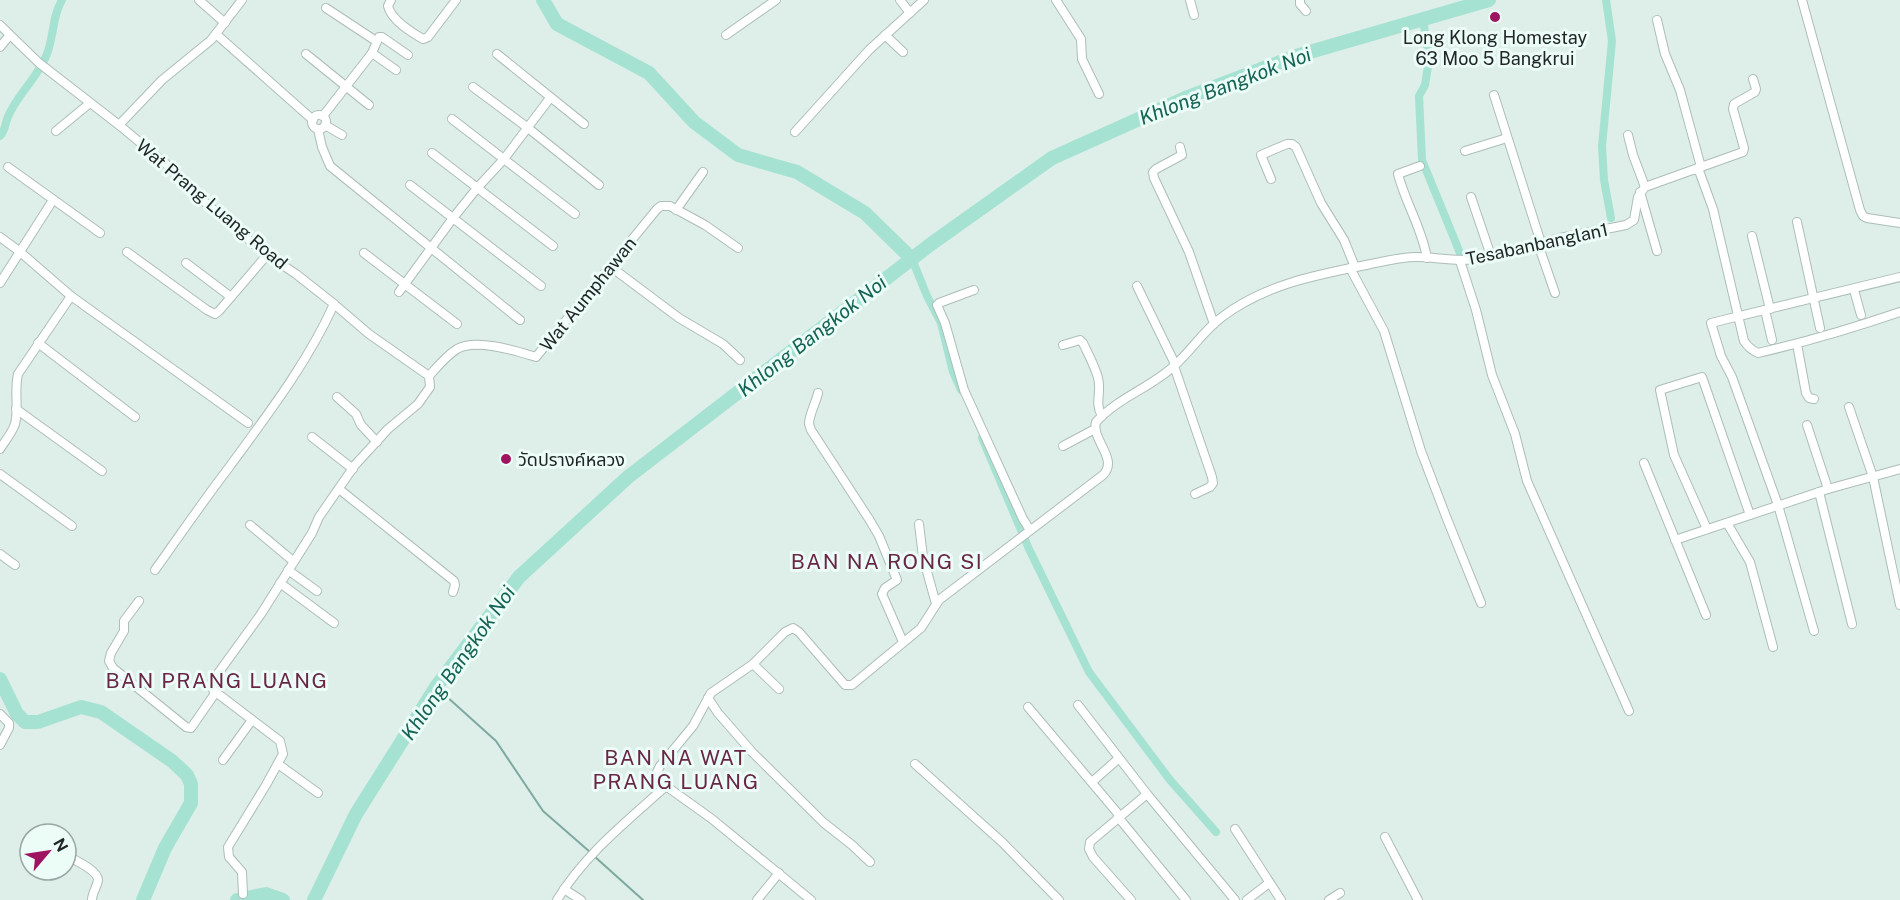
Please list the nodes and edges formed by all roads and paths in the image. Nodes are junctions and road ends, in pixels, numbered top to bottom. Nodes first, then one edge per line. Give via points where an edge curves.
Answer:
1 (199, 0) edge
2 (242, 0) edge
3 (391, 0) edge
4 (456, 0) edge
5 (776, 0) edge
6 (900, 0) edge
7 (924, 0) edge
8 (1056, 0) edge
9 (1190, 0) edge
10 (1300, 0) edge
11 (1802, 0) edge
12 (326, 8) dead end
13 (1306, 11) dead end
14 (910, 13) junction
15 (1194, 15) dead end
16 (1657, 20) dead end
17 (225, 23) junction
18 (0, 25) edge
19 (216, 34) junction
20 (726, 35) dead end
21 (9, 36) junction
22 (885, 36) junction
23 (376, 41) junction
24 (0, 47) edge
25 (903, 52) dead end
26 (372, 53) junction
27 (306, 54) dead end
28 (497, 54) dead end
29 (408, 55) dead end
30 (396, 70) dead end
31 (1753, 80) dead end
32 (473, 87) dead end
33 (346, 88) junction
34 (1099, 94) dead end
35 (1494, 95) dead end
36 (550, 98) junction
37 (90, 103) junction
38 (369, 105) dead end
39 (452, 119) dead end
40 (322, 123) junction
41 (584, 124) dead end
42 (119, 125) junction
43 (528, 128) junction
44 (56, 131) dead end
45 (795, 132) dead end
46 (342, 135) dead end
47 (1628, 135) dead end
48 (1507, 138) junction
49 (1180, 147) dead end
50 (1465, 151) dead end
51 (432, 153) dead end
52 (504, 159) junction
53 (1420, 166) dead end
54 (8, 167) dead end
55 (1698, 168) junction
56 (703, 172) dead end
57 (1270, 179) dead end
58 (410, 185) dead end
59 (599, 185) dead end
60 (478, 187) junction
61 (1643, 189) junction
62 (1471, 197) dead end
63 (53, 200) junction
64 (676, 210) junction
65 (575, 214) dead end
66 (453, 218) junction
67 (1797, 222) dead end
68 (1900, 223) edge
69 (100, 233) dead end
70 (1752, 236) dead end
71 (0, 237) edge
72 (1539, 243) junction
73 (553, 246) dead end
74 (431, 247) junction
75 (738, 248) dead end
76 (19, 251) junction
77 (1657, 251) dead end
78 (127, 252) dead end
79 (364, 253) dead end
80 (267, 255) junction
81 (1491, 256) junction
82 (1427, 258) junction
83 (1462, 261) junction
84 (186, 263) dead end
85 (611, 267) junction
86 (1353, 268) junction
87 (1900, 277) edge
88 (0, 283) edge
89 (541, 286) dead end
90 (1137, 286) dead end
91 (402, 288) junction
92 (974, 290) dead end
93 (1854, 290) junction
94 (1555, 293) dead end
95 (71, 297) junction
96 (231, 297) junction
97 (1814, 298) junction
98 (334, 304) junction
99 (1767, 309) junction
100 (1900, 312) edge
101 (1861, 315) dead end
102 (1738, 316) junction
103 (520, 320) dead end
104 (457, 324) dead end
105 (1214, 324) junction
106 (1820, 328) dead end
107 (1772, 340) dead end
108 (38, 343) junction
109 (1797, 344) junction
110 (1063, 345) dead end
111 (740, 360) dead end
112 (1174, 365) junction
113 (429, 376) junction
114 (818, 393) dead end
115 (337, 397) dead end
116 (1814, 399) dead end
117 (1849, 407) dead end
118 (16, 409) junction
119 (1101, 416) junction
120 (135, 417) dead end
121 (248, 423) dead end
122 (1807, 425) dead end
123 (1095, 429) junction
124 (312, 437) dead end
125 (377, 442) junction
126 (1063, 446) dead end
127 (0, 449) edge
128 (1644, 463) dead end
129 (352, 469) junction
130 (1900, 469) edge
131 (102, 471) dead end
132 (0, 474) edge
133 (1873, 477) junction
134 (339, 489) junction
135 (1828, 489) junction
136 (1819, 492) junction
137 (1195, 494) dead end
138 (1778, 505) junction
139 (1750, 515) junction
140 (1726, 523) junction
141 (919, 524) dead end
142 (250, 525) dead end
143 (72, 526) dead end
144 (1707, 529) junction
145 (1029, 530) junction
146 (1675, 540) junction
147 (0, 554) edge
148 (293, 561) junction
149 (15, 565) dead end
150 (155, 570) dead end
151 (288, 570) junction
152 (280, 583) junction
153 (317, 591) dead end
154 (453, 592) dead end
155 (139, 601) dead end
156 (1481, 603) dead end
157 (936, 604) junction
158 (1900, 605) edge
159 (1706, 615) dead end
160 (334, 623) dead end
161 (1852, 624) dead end
162 (1814, 631) dead end
163 (903, 642) junction
164 (1773, 648) dead end
165 (753, 664) junction
166 (779, 689) dead end
167 (216, 692) junction
168 (707, 699) junction
169 (1078, 705) dead end
170 (1028, 707) dead end
171 (1629, 711) dead end
172 (0, 714) edge
173 (252, 720) junction
174 (0, 745) edge
175 (1118, 759) junction
176 (223, 760) dead end
177 (278, 764) junction
178 (915, 764) dead end
179 (1092, 782) junction
180 (666, 786) junction
181 (318, 793) dead end
182 (1147, 794) junction
183 (1119, 817) junction
184 (1235, 829) dead end
185 (1385, 837) dead end
186 (78, 862) edge
187 (870, 862) dead end
188 (779, 873) junction
189 (1269, 883) junction
190 (564, 889) junction
191 (1340, 893) dead end
192 (243, 894) dead end
193 (92, 900) edge
194 (557, 900) edge
195 (582, 900) edge
196 (757, 900) edge
197 (811, 900) edge
198 (1059, 900) edge
199 (1131, 900) edge
200 (1186, 900) edge
201 (1235, 900) edge
202 (1247, 900) edge
203 (1281, 900) edge
204 (1329, 900) edge
205 (1418, 900) edge

1 - 17 street
2 - 17 street
3 - 4 street via 390,13 423,39
5 - 20 street
6 - 14 street
7 - 14 street
8 - 34 street via 1081,39 1082,59
9 - 15 street
10 - 13 street
11 - 68 street via 1863,216
12 - 23 street
14 - 22 street
16 - 55 street via 1680,90
17 - 19 street
18 - 21 street, Wat Prang Luang Road
19 - 40 street via 312,120 313,126
19 - 42 street via 162,80
21 - 24 street
21 - 37 street, Wat Prang Luang Road
22 - 25 street
22 - 45 street
23 - 26 street
23 - 29 street via 382,37
26 - 30 street
26 - 33 street
27 - 33 street
28 - 36 street
31 - 55 street via 1755,92 1734,104 1733,109 1743,152
32 - 43 street
33 - 38 street
33 - 40 street
35 - 48 street
36 - 41 street
36 - 43 street
37 - 42 street, Wat Prang Luang Road
37 - 44 street
39 - 52 street
40 - 46 street
40 - 74 street via 322,147 330,166
42 - 80 street, Wat Prang Luang Road
43 - 52 street
43 - 59 street
47 - 61 street
48 - 50 street
48 - 72 street
49 - 105 street via 1182,155 1153,172 1154,178 1189,252
51 - 60 street
52 - 60 street
52 - 65 street
53 - 82 street via 1398,174
54 - 63 street
55 - 61 street
55 - 102 street via 1713,209
56 - 64 street
57 - 86 street via 1262,155 1292,144 1344,240
58 - 66 street
60 - 66 street
60 - 73 street
61 - 72 street, Tesabanbanglan1 via 1632,222
61 - 77 street
62 - 81 street
63 - 69 street
63 - 76 street
64 - 75 street
64 - 85 street, Wat Aumphawan via 670,206 657,209
66 - 74 street
66 - 89 street
67 - 97 street
70 - 99 street
71 - 76 street
72 - 81 street, Tesabanbanglan1
72 - 94 street
74 - 91 street
74 - 103 street
76 - 88 street
76 - 95 street
78 - 96 street via 212,313
79 - 91 street
80 - 96 street
80 - 98 street, Wat Prang Luang Road
81 - 83 street, Tesabanbanglan1
82 - 83 street, Tesabanbanglan1
82 - 86 street, Tesabanbanglan1
83 - 171 street via 1492,375 1515,434 1527,481
84 - 96 street
85 - 111 street via 723,344
85 - 113 street, Wat Aumphawan via 536,357 476,344 458,348
86 - 105 street, Tesabanbanglan1 via 1300,279 1252,297
86 - 156 street via 1384,331 1421,451
87 - 93 street
90 - 112 street
91 - 104 street
92 - 145 street via 937,305 964,390
93 - 97 street
93 - 101 street
95 - 108 street
95 - 121 street
97 - 99 street
97 - 106 street
98 - 113 street, Wat Prang Luang Road
98 - 150 street via 300,366
99 - 102 street
99 - 107 street
100 - 109 street
102 - 109 street via 1744,341 1752,351
102 - 138 street via 1711,323
105 - 112 street, Tesabanbanglan1
108 - 118 street via 18,374
108 - 120 street
109 - 116 street via 1806,393
110 - 119 street via 1080,340 1083,343 1098,377 1097,407
112 - 119 street, Tesabanbanglan1
112 - 137 street via 1213,483
113 - 125 street via 430,387 418,404
114 - 163 street via 809,424 879,537 897,580 882,594
115 - 125 street
117 - 133 street
118 - 127 street via 12,432
118 - 131 street
119 - 123 street, Tesabanbanglan1
122 - 135 street
123 - 126 street
123 - 145 street via 1108,461 1107,472
124 - 129 street
125 - 129 street
128 - 146 street
129 - 134 street
130 - 133 street
132 - 143 street
133 - 135 street
133 - 158 street
134 - 148 street
134 - 154 street via 454,581
135 - 136 street
136 - 138 street
136 - 161 street
138 - 139 street
138 - 162 street
139 - 140 street
139 - 144 street via 1702,377 1659,390 1674,455
140 - 144 street
140 - 164 street via 1750,562
141 - 157 street via 923,558
142 - 148 street
144 - 146 street
145 - 157 street
146 - 159 street
147 - 149 street
148 - 151 street
151 - 152 street
151 - 153 street
152 - 160 street
152 - 167 street via 211,683
155 - 167 street via 124,621 124,630 111,653 109,661 113,668 186,727 191,728
157 - 163 street via 921,628
163 - 165 street via 849,686 793,628
165 - 166 street
165 - 168 street
167 - 173 street
168 - 180 street via 657,772
168 - 187 street via 753,752 824,823
169 - 175 street
170 - 179 street
172 - 174 street via 9,723
173 - 176 street
173 - 177 street via 280,741 283,754
175 - 179 street
175 - 182 street
177 - 181 street
177 - 192 street via 228,847 229,857 242,872
178 - 198 street via 1002,842
179 - 183 street
180 - 188 street
180 - 190 street via 590,856
182 - 183 street
182 - 201 street
183 - 199 street via 1090,842 1089,849
183 - 200 street
184 - 189 street
185 - 205 street
186 - 193 street via 97,876
188 - 196 street
188 - 197 street
189 - 202 street
189 - 203 street
190 - 194 street
190 - 195 street
191 - 204 street

